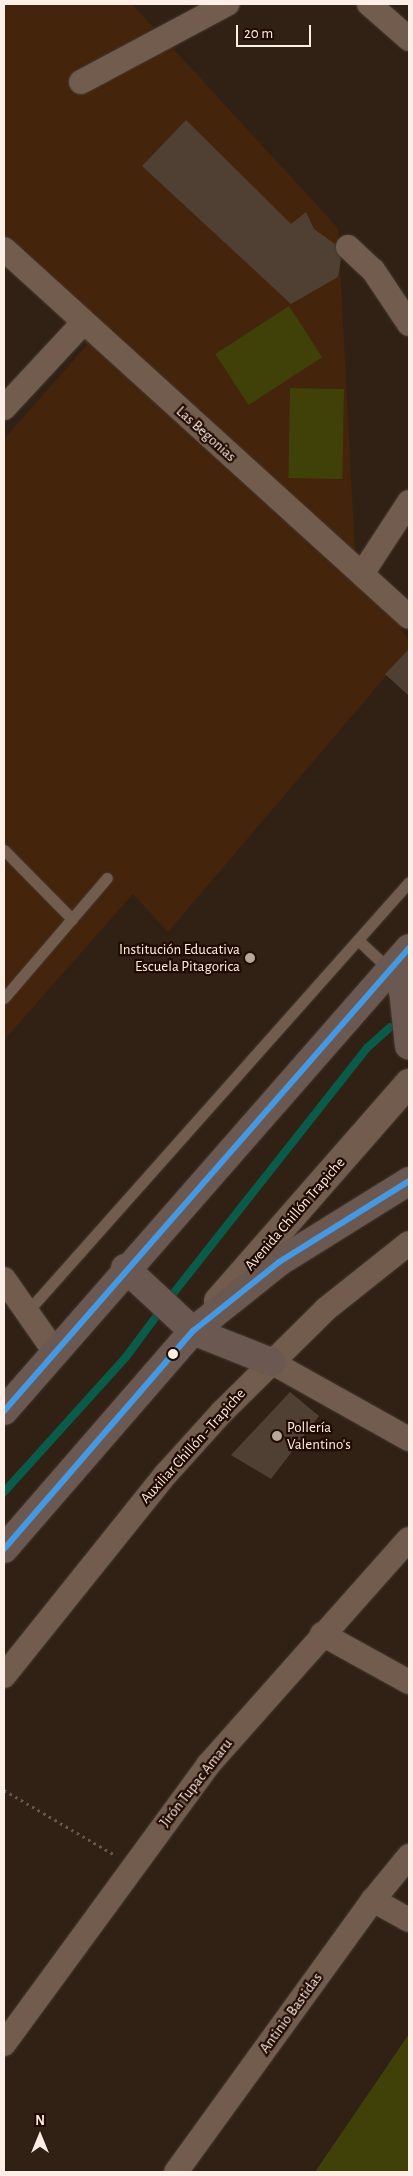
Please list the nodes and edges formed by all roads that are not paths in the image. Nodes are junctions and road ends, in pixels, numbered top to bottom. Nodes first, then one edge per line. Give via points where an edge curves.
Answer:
1 (227, 4) edge
2 (369, 4) edge
3 (409, 39) edge
4 (81, 82) dead end
5 (348, 247) dead end
6 (4, 249) edge
7 (83, 323) junction
8 (409, 324) edge
9 (4, 408) edge
10 (409, 502) edge
11 (362, 574) junction
12 (409, 617) edge
13 (4, 850) edge
14 (107, 878) dead end
15 (409, 882) edge
16 (72, 920) junction
17 (358, 940) junction
18 (409, 948) edge
19 (399, 966) edge
20 (4, 998) edge
21 (409, 1046) edge
22 (409, 1083) edge
23 (409, 1181) edge
24 (409, 1243) edge
25 (125, 1268) junction
26 (4, 1279) edge
27 (27, 1312) junction
28 (193, 1331) junction
29 (55, 1352) junction
30 (270, 1362) junction
31 (4, 1411) edge
32 (409, 1439) edge
33 (409, 1539) edge
34 (4, 1549) edge
35 (322, 1634) junction
36 (4, 1676) edge
37 (409, 1682) edge
38 (409, 1856) edge
39 (373, 1900) junction
40 (409, 1920) edge
41 (4, 2044) edge
42 (176, 2172) edge

1 - 4 street
2 - 3 street
5 - 8 street via 373,270
6 - 7 street, Las Begonias
7 - 9 street
7 - 11 street, Las Begonias
10 - 11 street
11 - 12 street, Las Begonias
13 - 16 lane
14 - 16 lane
15 - 17 lane
16 - 20 lane
17 - 19 lane
17 - 27 lane
18 - 19 main road
19 - 21 main road
19 - 25 main road
22 - 28 street, Avenida Chillón Trapiche
23 - 28 main road via 279,1262
24 - 30 street, Auxiliar Chillón - Trapiche via 326,1309
25 - 28 main road
25 - 29 main road
26 - 27 street
27 - 29 street
28 - 30 main road
28 - 34 main road, Avenida Chillón Trapiche
29 - 31 main road
30 - 32 street
30 - 36 street, Auxiliar Chillón - Trapiche via 166,1474
33 - 35 street, Jirón Tupac Amaru
35 - 37 street
35 - 41 street, Jirón Tupac Amaru via 208,1765
38 - 39 street, Antinio Bastidas
39 - 40 street
39 - 42 street, Antinio Bastidas

